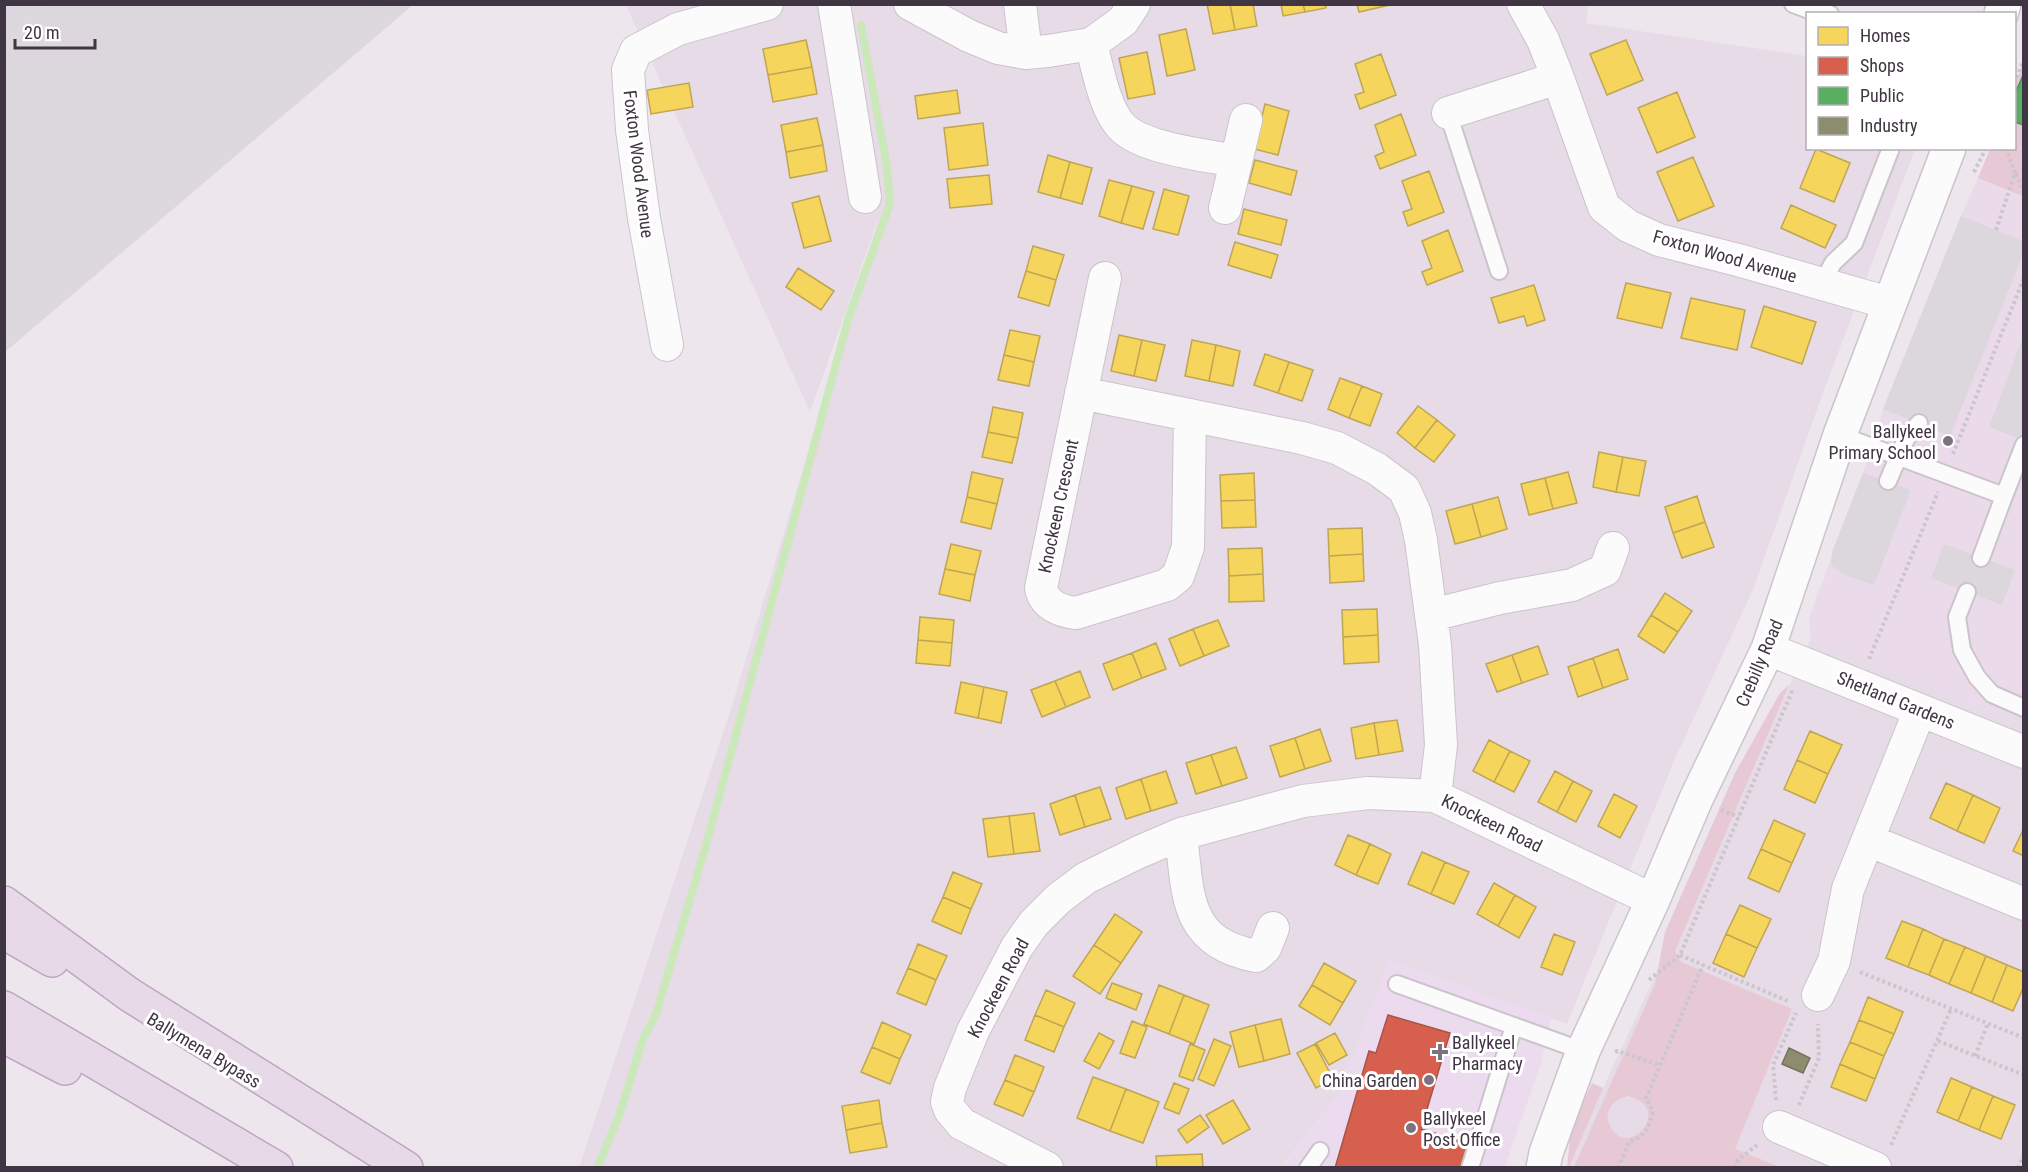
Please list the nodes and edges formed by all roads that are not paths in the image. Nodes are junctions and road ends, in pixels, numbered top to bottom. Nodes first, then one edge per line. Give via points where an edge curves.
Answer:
1 (767, 4) edge
2 (834, 4) edge
3 (910, 4) edge
4 (1020, 4) edge
5 (1134, 4) edge
6 (1523, 4) edge
7 (1793, 4) edge
8 (1820, 12) edge
9 (1091, 44) junction
10 (1026, 53) junction
11 (1558, 78) junction
12 (1448, 113) joint
13 (1246, 120) dead end
14 (1890, 150) edge
15 (1947, 150) edge
16 (1236, 161) junction
17 (865, 197) dead end
18 (1225, 208) dead end
19 (1499, 271) dead end
20 (1105, 278) dead end
21 (1822, 284) junction
22 (1889, 303) junction
23 (667, 345) dead end
24 (1081, 393) junction
25 (1191, 415) junction
26 (1918, 423) dead end
27 (1840, 435) junction
28 (2024, 445) edge
29 (1899, 457) junction
30 (1888, 482) dead end
31 (2004, 496) junction
32 (1613, 548) dead end
33 (1981, 558) dead end
34 (1967, 592) dead end
35 (1432, 615) junction
36 (1768, 649) junction
37 (2024, 708) edge
38 (1920, 710) junction
39 (2024, 752) edge
40 (1435, 796) junction
41 (1181, 834) junction
42 (1868, 840) junction
43 (1653, 900) junction
44 (4, 903) edge
45 (2024, 904) edge
46 (1273, 928) dead end
47 (4, 932) edge
48 (1397, 984) dead end
49 (1818, 995) road end
50 (4, 1008) edge
51 (1514, 1026) junction
52 (4, 1036) edge
53 (1596, 1056) junction
54 (1784, 1129) road end
55 (1320, 1151) dead end
56 (1882, 1158) edge
57 (248, 1167) edge
58 (276, 1167) edge
59 (404, 1167) edge
60 (1047, 1167) edge
61 (1308, 1167) edge
62 (1470, 1167) edge
63 (1543, 1167) edge

1 - 23 street, Foxton Wood Avenue via 678,29 636,51 628,70 632,130
2 - 17 street
3 - 10 street via 969,36 998,48
4 - 10 street
5 - 9 street via 1123,21
6 - 11 street, Foxton Wood Avenue
7 - 8 lane
9 - 10 street
9 - 16 street via 1105,93 1122,127 1156,146
11 - 12 street
11 - 21 street, Foxton Wood Avenue via 1604,207 1628,226 1659,240
12 - 19 lane
13 - 16 street
14 - 21 lane via 1854,243 1833,263
15 - 22 street, Crebilly Road
16 - 18 street
20 - 24 street, Knockeen Crescent
21 - 22 street, Foxton Wood Avenue
22 - 27 street, Crebilly Road
24 - 25 street
24 - 25 street, Knockeen Crescent via 1041,588 1042,595 1062,611 1076,613 1167,585 1178,576 1188,547
25 - 35 street via 1336,448 1367,462 1396,482 1404,489 1415,513
26 - 29 lane
27 - 29 lane
27 - 36 street, Crebilly Road
28 - 31 lane
29 - 30 lane
29 - 31 lane
31 - 33 lane
32 - 35 street via 1605,570 1572,585
34 - 37 lane via 1956,617 1962,650 1992,694
35 - 40 street via 1440,745
36 - 38 street, Shetland Gardens
36 - 43 street, Crebilly Road
38 - 39 street, Shetland Gardens
38 - 42 street
40 - 41 street, Knockeen Road via 1368,793 1304,801
40 - 43 street, Knockeen Road
41 - 46 street via 1188,898 1198,924 1237,952 1256,956 1265,948
41 - 60 street, Knockeen Road via 1086,878 1034,923 1002,973 955,1074 947,1102 954,1117
42 - 45 street
42 - 49 street via 1848,889 1834,961
43 - 53 street, Crebilly Road via 1616,981
44 - 59 highway via 130,994
47 - 59 highway, Ballymena Bypass
48 - 51 lane
50 - 58 highway
51 - 53 lane
51 - 62 lane
52 - 57 highway
53 - 63 street, Crebilly Road via 1546,1153
54 - 56 street
55 - 61 lane

